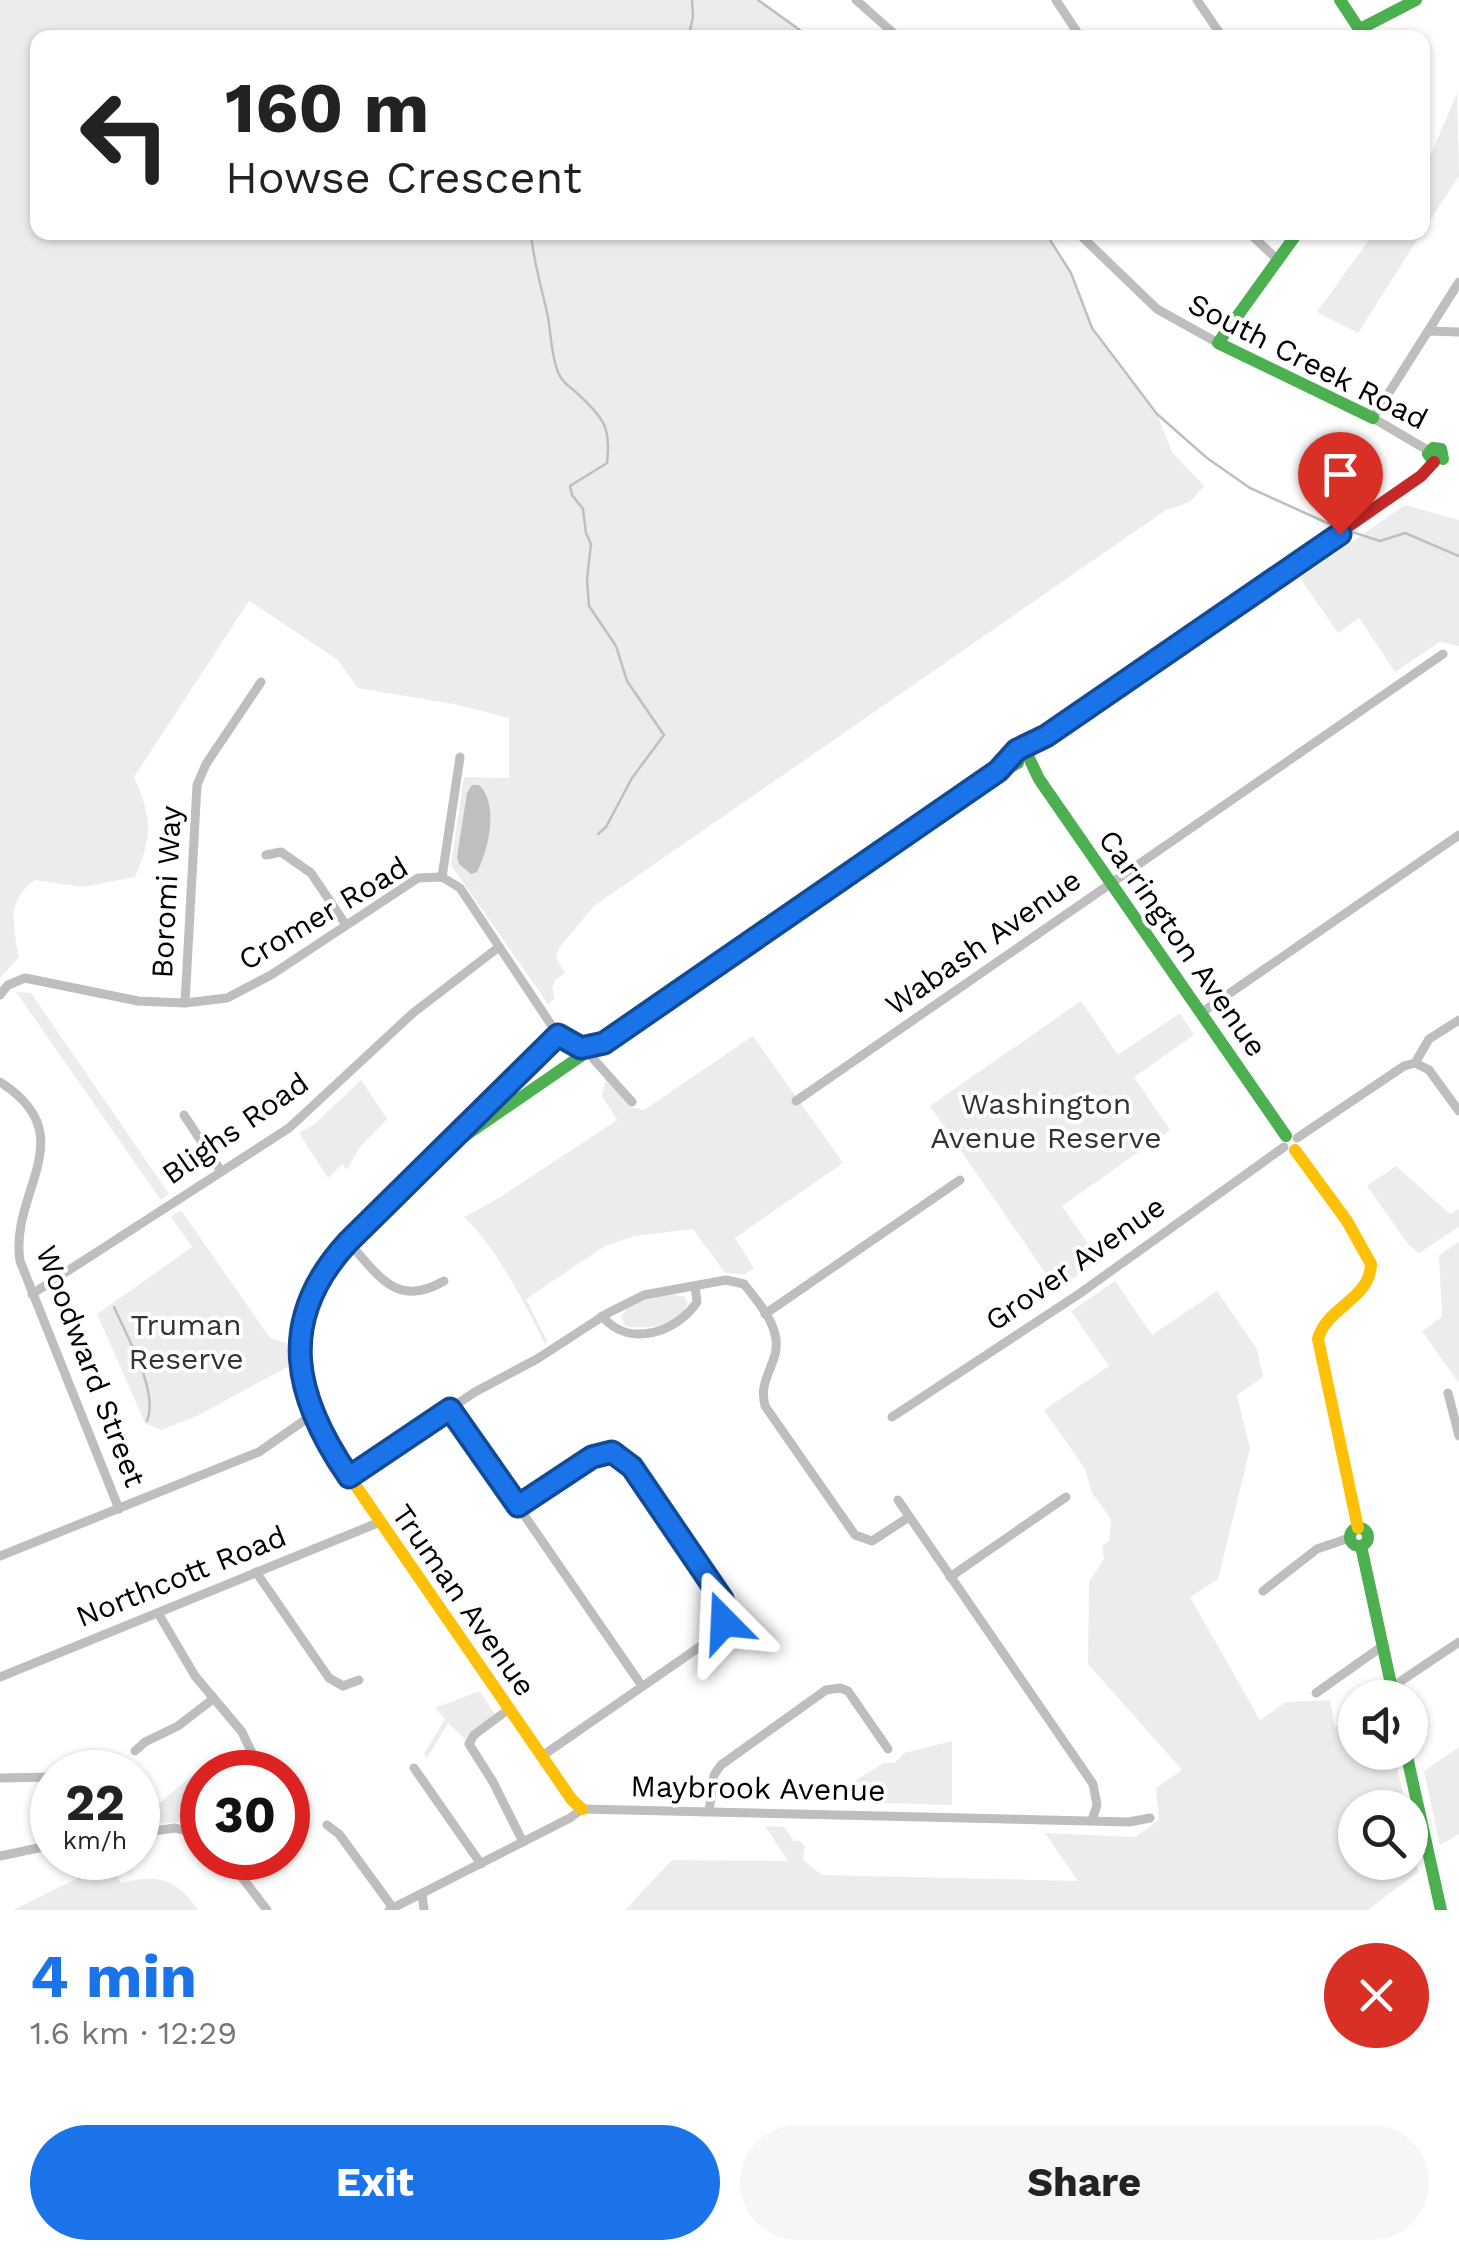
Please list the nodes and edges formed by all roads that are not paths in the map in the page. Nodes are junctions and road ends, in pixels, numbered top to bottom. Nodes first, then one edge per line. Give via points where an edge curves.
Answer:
1 (856, 0) edge
2 (1056, 0) edge
3 (1197, 0) edge
4 (1340, 0) edge
5 (1416, 0) edge
6 (890, 30) edge
7 (1077, 30) edge
8 (1217, 30) edge
9 (1360, 30) edge
10 (1367, 30) edge
11 (1085, 240) edge
12 (1257, 240) edge
13 (1292, 240) edge
14 (1278, 260) junction
15 (1459, 282) edge
16 (1428, 330) junction
17 (1459, 332) edge
18 (1218, 343) junction
19 (1373, 418) junction
20 (1435, 457) junction
21 (1459, 460) edge
22 (1444, 654) dead end
23 (261, 682) dead end
24 (460, 756) dead end
25 (1022, 757) junction
26 (1459, 836) edge
27 (282, 840) dead end
28 (280, 852) junction
29 (266, 855) dead end
30 (442, 876) junction
31 (1112, 884) junction
32 (346, 925) junction
33 (499, 947) junction
34 (0, 995) edge
35 (185, 1003) junction
36 (1201, 1012) junction
37 (1459, 1020) edge
38 (558, 1035) junction
39 (593, 1050) junction
40 (1414, 1064) junction
41 (0, 1082) edge
42 (796, 1101) dead end
43 (632, 1102) dead end
44 (1459, 1111) edge
45 (184, 1115) dead end
46 (1290, 1143) junction
47 (450, 1145) junction
48 (220, 1171) junction
49 (960, 1180) dead end
50 (348, 1242) junction
51 (444, 1281) dead end
52 (695, 1286) junction
53 (32, 1294) junction
54 (765, 1314) junction
55 (602, 1316) junction
56 (1448, 1393) dead end
57 (450, 1409) junction
58 (312, 1415) junction
59 (892, 1417) dead end
60 (1459, 1436) edge
61 (349, 1477) junction
62 (1066, 1497) dead end
63 (898, 1500) dead end
64 (518, 1506) junction
65 (118, 1509) junction
66 (910, 1517) junction
67 (380, 1522) junction
68 (1356, 1538) junction
69 (0, 1556) edge
70 (256, 1572) junction
71 (950, 1577) junction
72 (1263, 1591) dead end
73 (158, 1612) junction
74 (1459, 1642) edge
75 (1384, 1645) junction
76 (0, 1676) edge
77 (359, 1680) dead end
78 (1391, 1680) edge
79 (1409, 1680) edge
80 (642, 1686) junction
81 (1316, 1693) dead end
82 (213, 1699) junction
83 (509, 1709) junction
84 (888, 1749) dead end
85 (135, 1750) edge
86 (251, 1750) edge
87 (542, 1756) junction
88 (414, 1768) dead end
89 (1410, 1770) edge
90 (30, 1777) edge
91 (0, 1778) edge
92 (582, 1809) junction
93 (709, 1812) junction
94 (1150, 1818) dead end
95 (1092, 1820) junction
96 (327, 1825) dead end
97 (523, 1842) junction
98 (30, 1850) edge
99 (0, 1856) edge
100 (481, 1864) junction
101 (244, 1880) edge
102 (422, 1894) junction
103 (391, 1909) edge
104 (267, 1910) edge
105 (424, 1910) edge
106 (1441, 1910) edge

1 - 6 street
2 - 7 street
3 - 8 street
4 - 9 street
5 - 10 street
11 - 18 street, South Creek Road via 1157,309
12 - 14 street
13 - 14 street
14 - 18 street
15 - 16 street
16 - 17 street
16 - 19 street
18 - 19 street, South Creek Road
19 - 20 street, South Creek Road
20 - 21 street, South Creek Road
20 - 25 street via 1421,476
22 - 31 street, Wabash Avenue
23 - 35 street, Boromi Way via 197,785
24 - 30 street
25 - 31 street, Carrington Avenue
25 - 39 street
26 - 36 street
27 - 28 street
28 - 29 street
28 - 32 street via 311,873
30 - 32 street, Cromer Road via 418,878
30 - 33 street, Cromer Road via 460,888
31 - 36 street, Carrington Avenue
31 - 42 street, Wabash Avenue
32 - 35 street, Cromer Road via 250,987 227,998
33 - 38 street, Cromer Road
33 - 48 street, Blighs Road via 413,1013 306,1115
34 - 35 street, Cromer Road via 25,978 138,1002
36 - 46 street, Carrington Avenue
37 - 40 street, Grover Avenue via 1430,1040
38 - 39 street
38 - 47 street
39 - 43 street
39 - 47 street
40 - 44 street via 1430,1070
40 - 46 street, Grover Avenue
41 - 53 street, Woodward Street via 29,1104 39,1124 41,1164 17,1241
45 - 48 street
46 - 59 street, Grover Avenue
46 - 68 street, Carrington Avenue via 1370,1258 1362,1291 1330,1313 1320,1329
47 - 50 street, Truman Avenue
48 - 53 street, Blighs Road
49 - 54 street
50 - 51 street via 399,1291 413,1294
50 - 58 street, Truman Avenue via 322,1276 304,1324 300,1370
52 - 54 street via 744,1284
52 - 55 street via 644,1294
52 - 55 street via 697,1302 686,1318 662,1331 637,1334
53 - 65 street, Woodward Street
54 - 66 street via 776,1349 762,1387 765,1406 855,1534 872,1541
55 - 57 street
56 - 60 street
57 - 61 street
57 - 64 street
58 - 61 street, Truman Avenue
58 - 65 street via 258,1452
61 - 67 street, Truman Avenue
62 - 71 street
63 - 66 street
64 - 80 street
64 - 80 street via 602,1453 632,1467 726,1610 718,1633
65 - 69 street
66 - 71 street
67 - 70 street, Northcott Road
67 - 83 street, Truman Avenue
68 - 72 street via 1317,1549
68 - 75 street
70 - 73 street, Northcott Road
70 - 77 street via 329,1678 343,1686
71 - 95 street via 1093,1784
73 - 76 street, Northcott Road
73 - 82 street
74 - 79 street
75 - 78 street
75 - 81 street
80 - 87 street
82 - 85 street
82 - 86 street
83 - 87 street, Truman Avenue
83 - 97 street via 469,1744
84 - 93 street via 848,1692 826,1690 722,1765 714,1775
87 - 92 street, Truman Avenue
88 - 100 street
89 - 106 street
90 - 91 street
92 - 93 street, Maybrook Avenue
92 - 97 street
93 - 95 street, Maybrook Avenue
94 - 95 street, Maybrook Avenue
96 - 103 street
97 - 100 street
98 - 99 street
100 - 102 street
101 - 104 street
102 - 103 street
102 - 105 street

